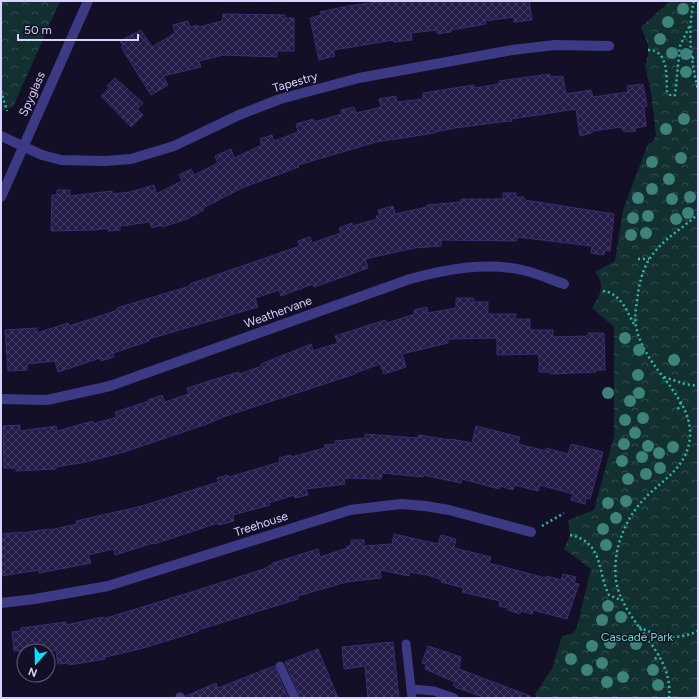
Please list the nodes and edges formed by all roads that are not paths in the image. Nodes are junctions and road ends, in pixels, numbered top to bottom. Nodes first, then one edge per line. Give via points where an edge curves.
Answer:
1 (88, 1) edge
2 (609, 46) dead end
3 (1, 136) edge
4 (23, 147) junction
5 (1, 198) edge
6 (564, 284) dead end
7 (1, 399) edge
8 (531, 532) road end
9 (1, 603) edge
10 (406, 644) dead end
11 (280, 666) dead end
12 (411, 693) edge
13 (295, 698) edge
14 (454, 698) edge

1 - 4 street, Spyglass
2 - 4 street, Tapestry via 556,45 512,50 359,78 280,99 174,146 131,159 61,160
3 - 4 street, Tapestry
4 - 5 street, Spyglass
6 - 7 street, Weathervane via 526,271 496,266 450,270 410,279 110,386 47,400
8 - 9 street, Treehouse via 425,506 400,504 350,510 108,586
10 - 12 lane
11 - 13 lane
12 - 14 lane via 434,691

